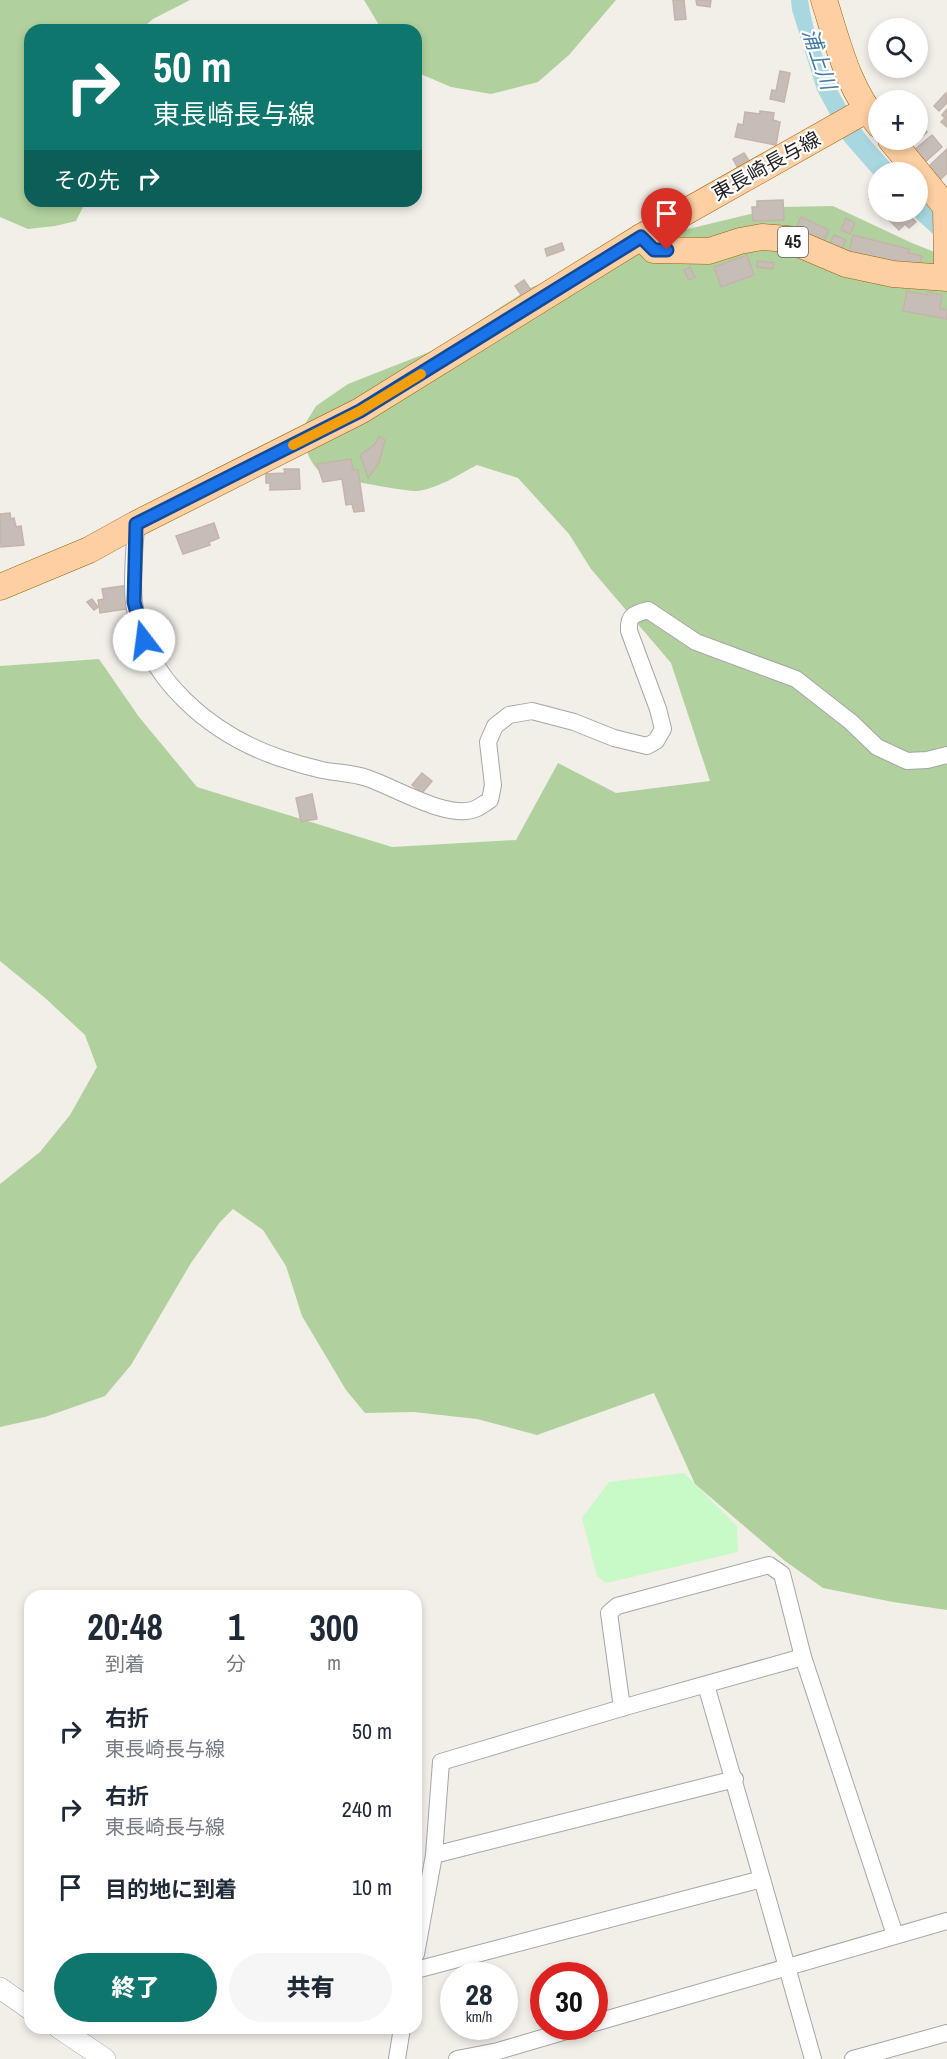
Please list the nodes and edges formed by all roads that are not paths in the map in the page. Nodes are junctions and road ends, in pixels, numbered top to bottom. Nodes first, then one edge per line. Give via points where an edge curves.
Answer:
1 (824, 0) edge
2 (868, 112) edge
3 (868, 117) edge
4 (899, 150) edge
5 (946, 207) edge
6 (641, 237) junction
7 (946, 258) edge
8 (947, 278) edge
9 (136, 524) junction
10 (0, 587) edge
11 (947, 755) edge
12 (803, 1657) junction
13 (706, 1685) junction
14 (622, 1708) junction
15 (735, 1779) junction
16 (434, 1855) junction
17 (762, 1879) junction
18 (422, 1921) edge
19 (947, 1921) edge
20 (895, 1935) junction
21 (787, 1967) junction
22 (422, 1968) edge
23 (0, 1989) edge
24 (24, 2005) edge
25 (608, 2019) edge
26 (947, 2033) edge
27 (68, 2034) edge
28 (401, 2034) edge
29 (543, 2040) edge
30 (500, 2055) edge
31 (105, 2059) edge
32 (397, 2059) edge
33 (457, 2059) edge
34 (813, 2059) edge
35 (853, 2059) edge

1 - 2 main road via 847,74
3 - 6 main road, 東長崎長与線 via 829,131
4 - 5 main road
5 - 7 main road
6 - 8 main road, 45 via 654,250 709,251 762,237 787,240 846,264 893,274
6 - 9 main road, 東長崎長与線 via 360,411
9 - 10 main road, 東長崎長与線 via 89,550
9 - 11 street via 134,602 141,631 165,679 181,698 232,737 282,759 365,777 446,810 473,810 490,800 493,785 488,742 495,726 509,715 532,711 647,746 656,741 663,729 628,622 634,614 648,610 696,642 796,680 877,747 907,761
12 - 13 street
12 - 14 street via 782,1574 769,1565 617,1606 609,1613
12 - 20 street
13 - 14 street
13 - 15 street
14 - 16 street via 441,1762
15 - 16 street
15 - 17 street
16 - 18 street
17 - 21 street
17 - 22 street
19 - 20 street
20 - 21 street
21 - 25 street
21 - 34 street
23 - 24 street
26 - 35 street
27 - 31 street
28 - 32 street
29 - 30 street
30 - 33 street

